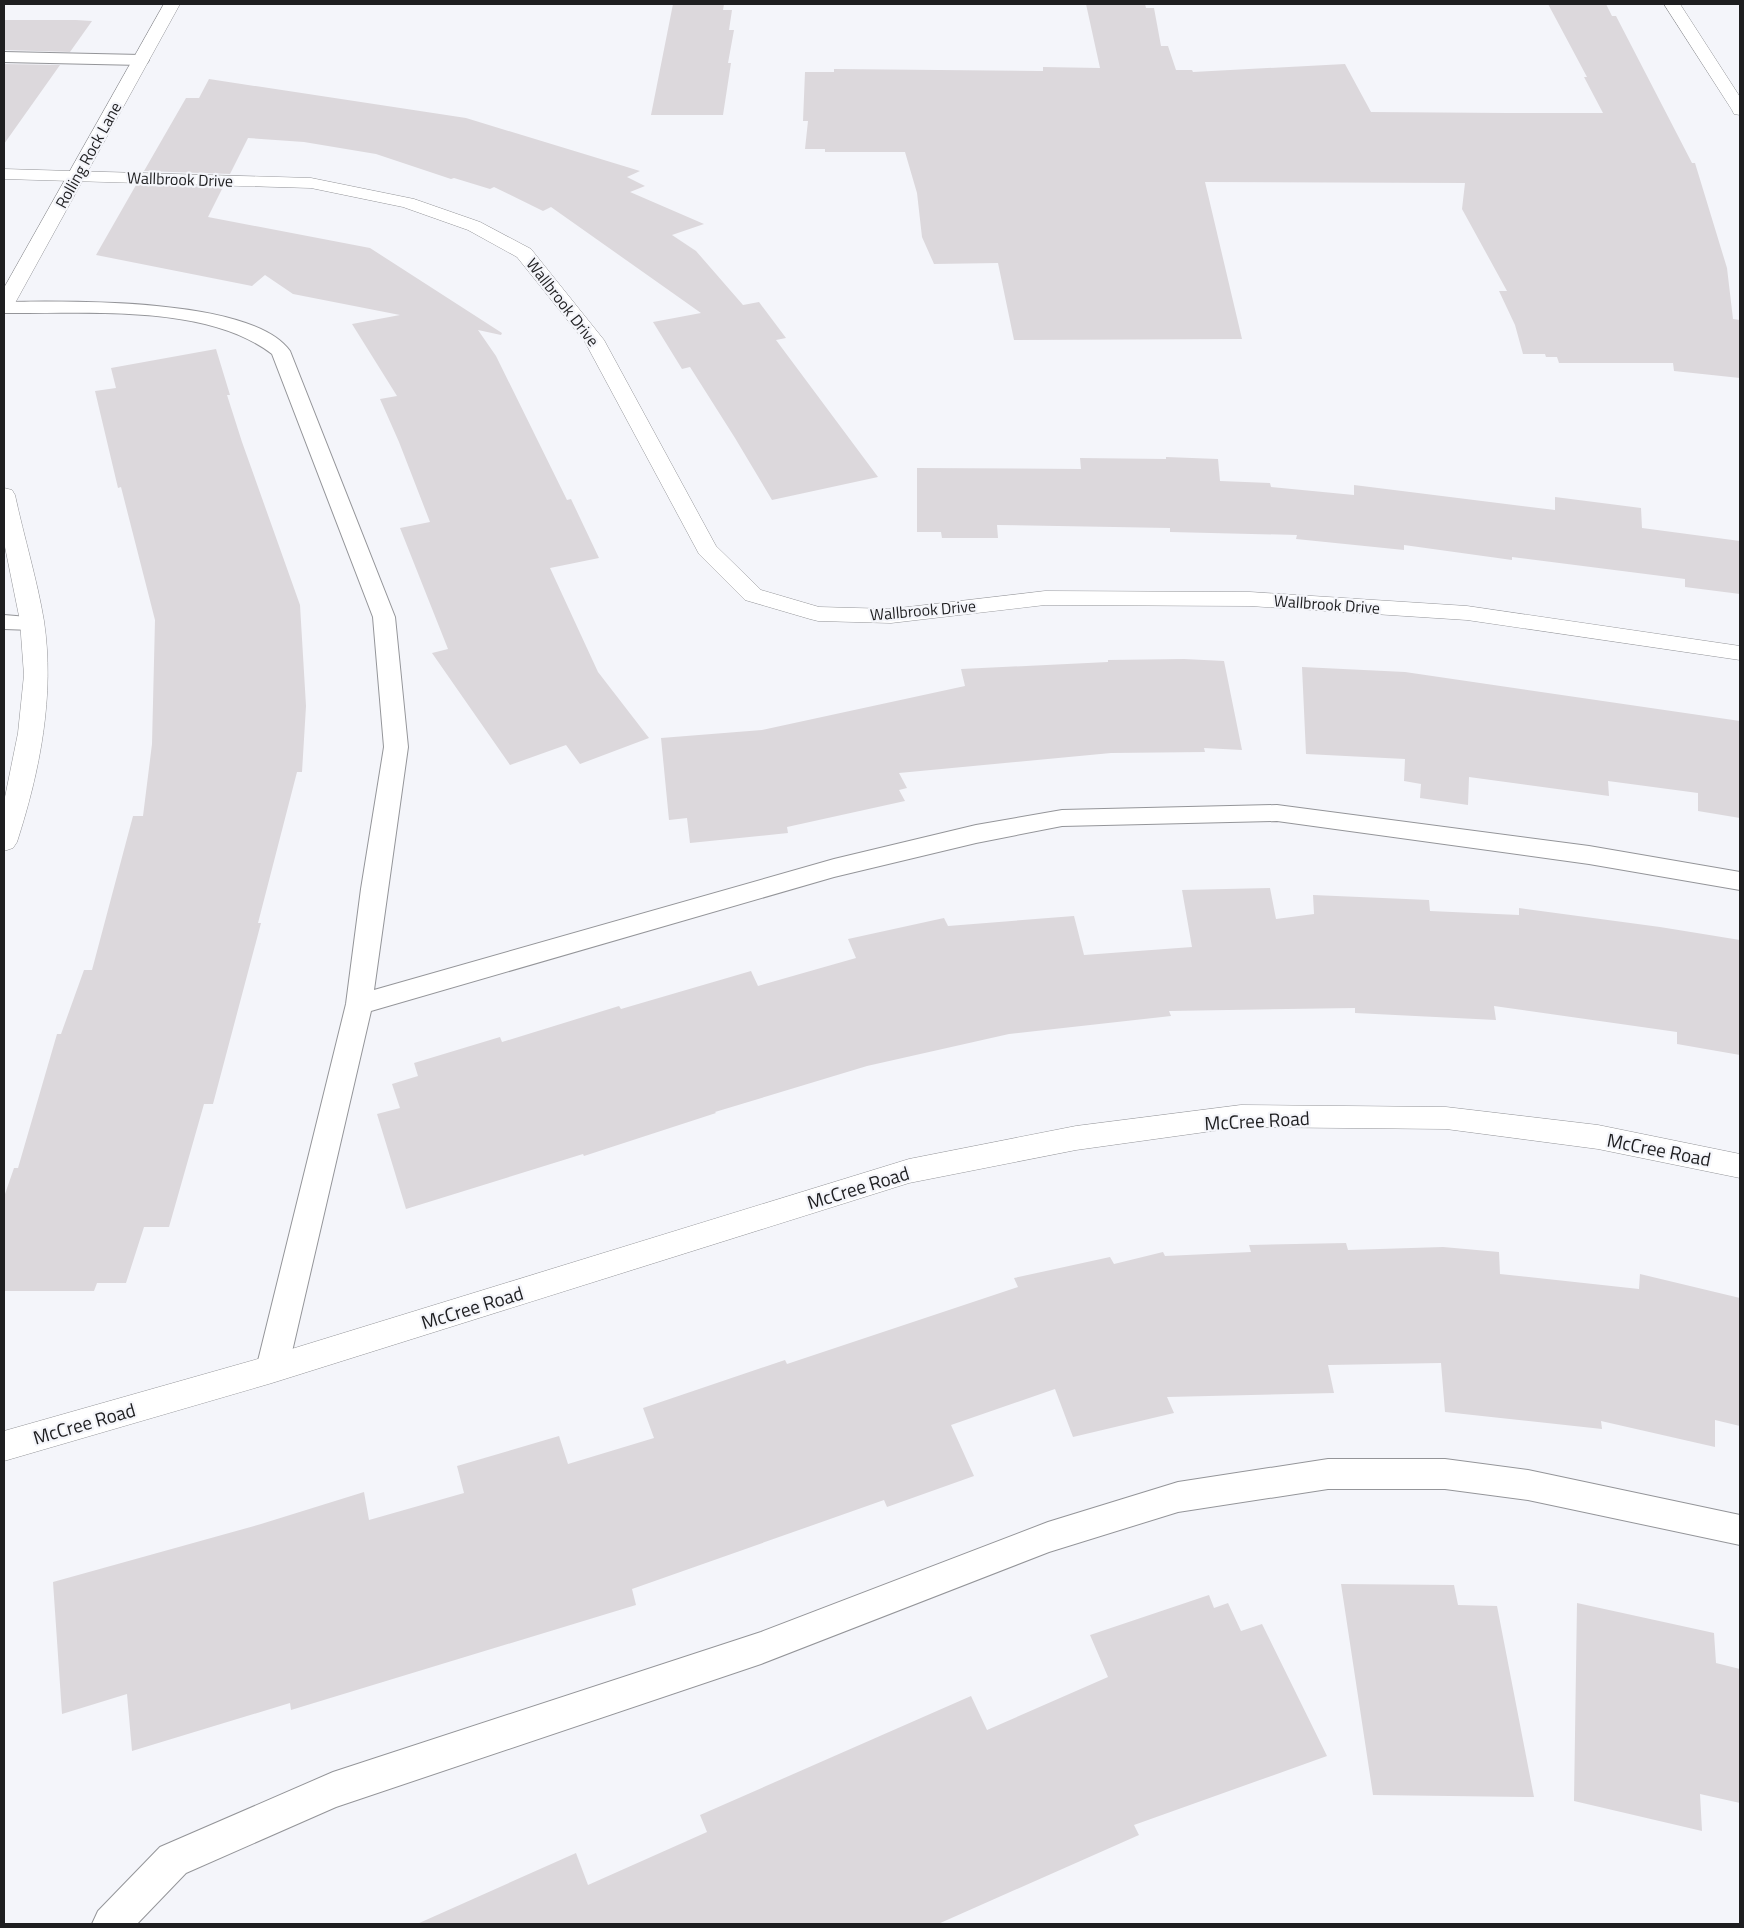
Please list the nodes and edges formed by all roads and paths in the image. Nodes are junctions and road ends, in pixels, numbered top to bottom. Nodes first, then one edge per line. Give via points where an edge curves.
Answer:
1 (172, 4) edge
2 (1672, 4) edge
3 (4, 57) edge
4 (141, 60) junction
5 (1740, 110) edge
6 (4, 174) edge
7 (76, 176) junction
8 (4, 306) edge
9 (4, 495) edge
10 (4, 622) edge
11 (32, 622) junction
12 (1740, 653) edge
13 (4, 838) edge
14 (1740, 881) edge
15 (359, 1004) junction
16 (1740, 1166) edge
17 (272, 1369) junction
18 (4, 1446) edge
19 (1740, 1530) edge
20 (111, 1924) edge

1 - 4 street, Rolling Rock Lane
2 - 5 street
3 - 4 lane
4 - 7 street, Rolling Rock Lane
6 - 7 street, Wallbrook Drive
7 - 8 street, Rolling Rock Lane
7 - 12 street, Wallbrook Drive via 311,183 408,203 474,226 524,253 594,340 707,549 753,595 818,614 891,616 1046,598 1250,599 1467,614
8 - 15 lane via 152,311 205,318 256,334 280,351 384,617 396,748
9 - 11 street
10 - 11 lane
11 - 13 street via 35,672 30,748
14 - 15 lane via 1589,855 1277,813 1062,818 976,834 834,868
15 - 17 lane
16 - 17 street, McCree Road via 1598,1136 1446,1118 1241,1116 1076,1138 909,1171
17 - 18 street, McCree Road
19 - 20 lane via 1528,1485 1444,1474 1328,1474 1178,1497 1048,1537 761,1648 333,1790 173,1860

